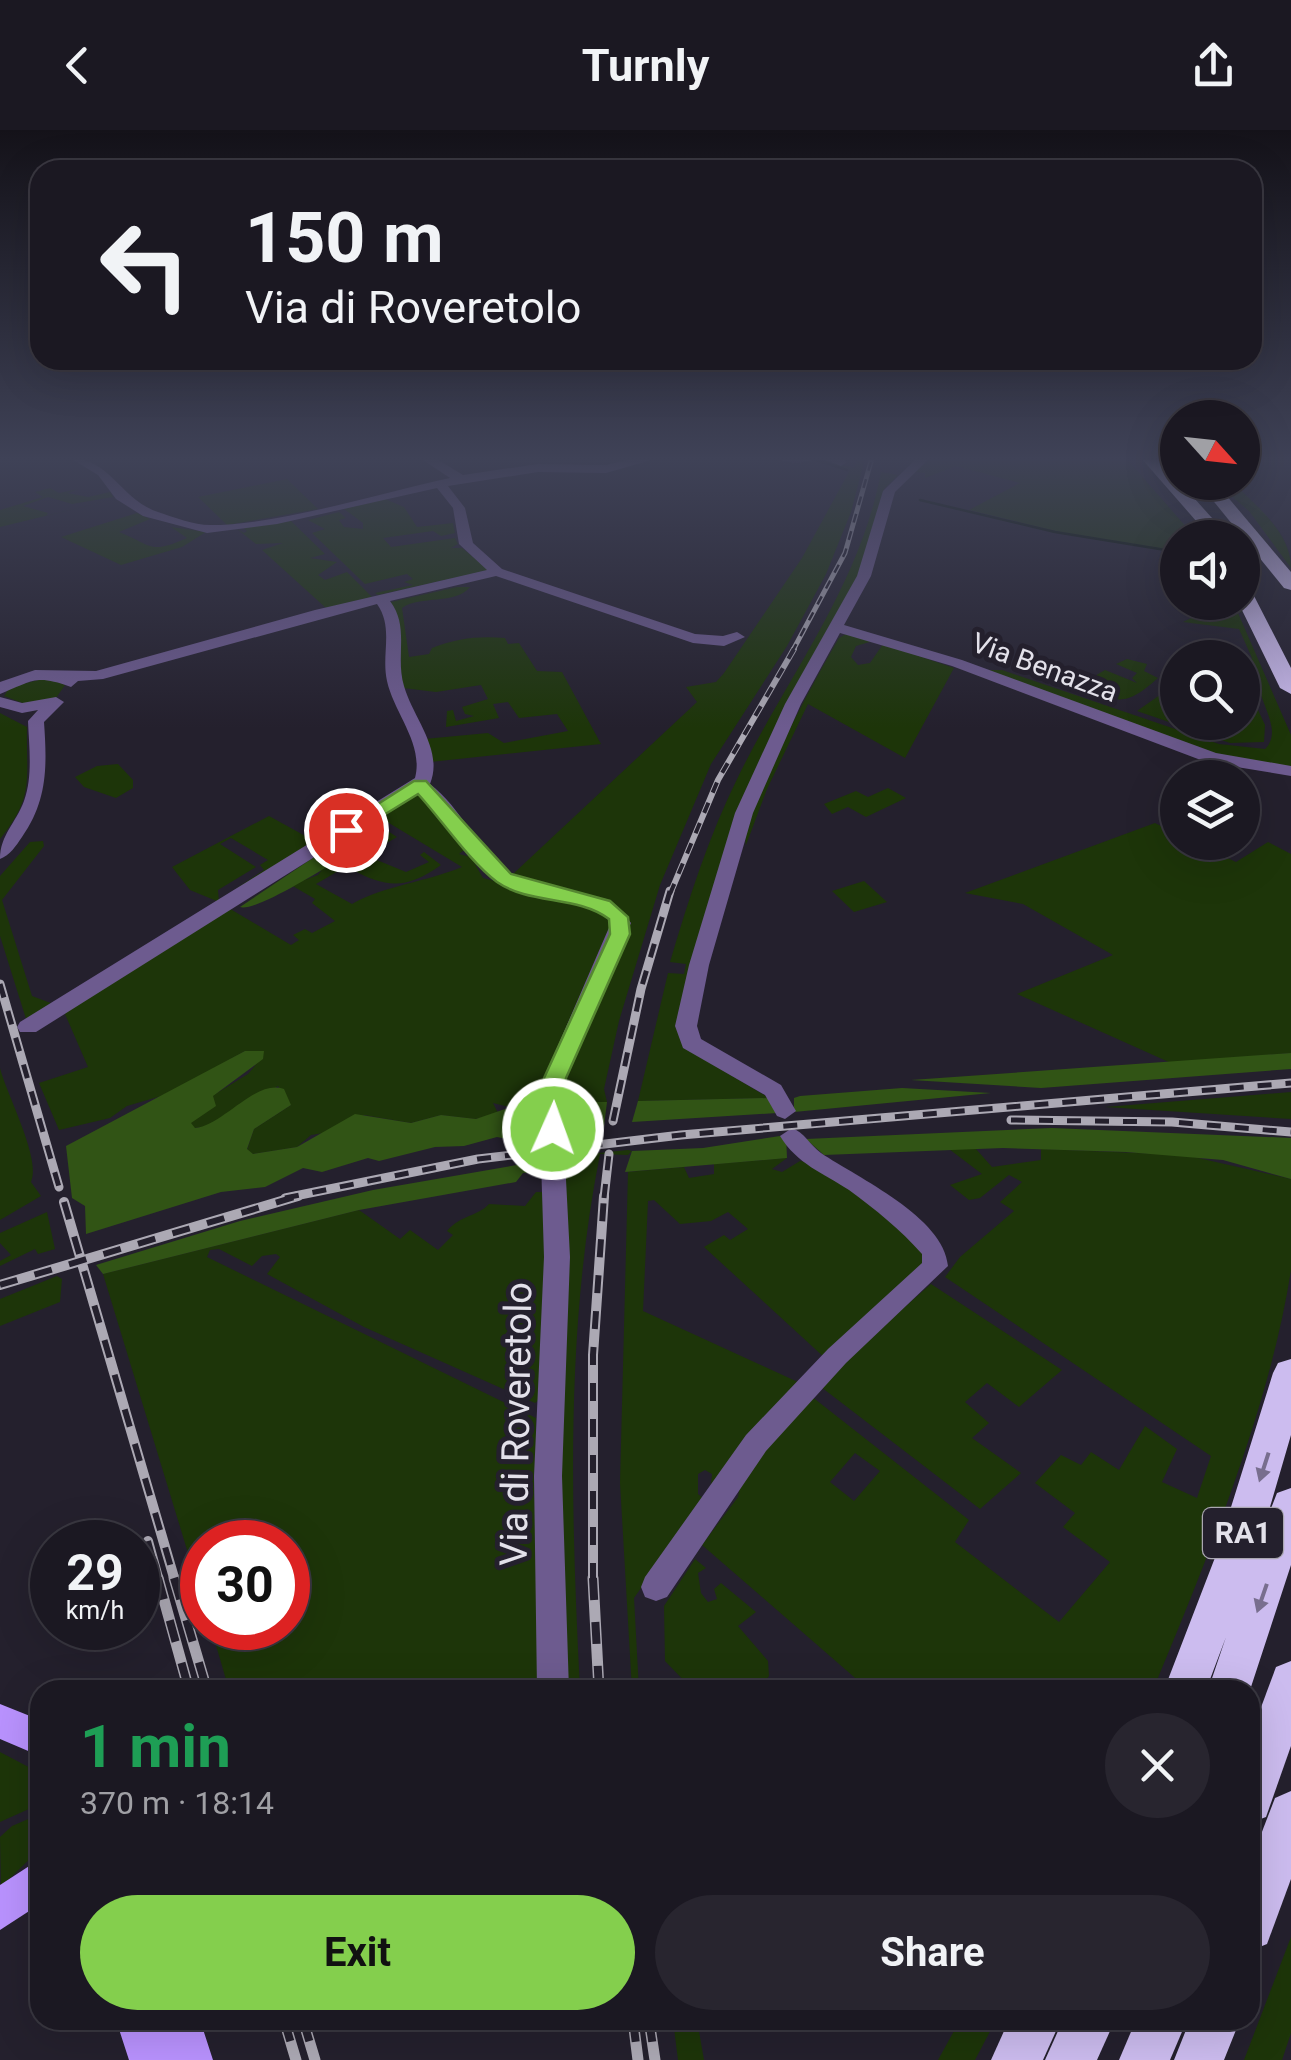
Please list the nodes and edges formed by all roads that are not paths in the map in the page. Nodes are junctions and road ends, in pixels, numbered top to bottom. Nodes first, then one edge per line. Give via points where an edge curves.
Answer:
1 (471, 548) edge
2 (874, 548) edge
3 (1261, 548) edge
4 (1260, 565) edge
5 (497, 572) junction
6 (1291, 584) edge
7 (1260, 597) edge
8 (380, 598) junction
9 (1291, 610) edge
10 (1256, 620) edge
11 (838, 628) junction
12 (738, 637) dead end
13 (1291, 649) edge
14 (67, 684) junction
15 (4, 687) edge
16 (1291, 688) edge
17 (56, 702) junction
18 (36, 722) junction
19 (1289, 770) edge
20 (420, 785) junction
21 (0, 853) edge
22 (28, 1027) dead end
23 (553, 1129) tunnel mouth
24 (553, 1160) tunnel mouth
25 (1291, 1374) edge
26 (1291, 1504) edge
27 (656, 1587) dead end
28 (553, 1680) edge
29 (1189, 1680) edge
30 (1232, 1680) edge
31 (1291, 1682) edge
32 (0, 1720) edge
33 (30, 1734) edge
34 (1260, 1772) edge
35 (1291, 1814) edge
36 (1260, 1900) edge
37 (140, 2030) edge
38 (182, 2030) edge
39 (1031, 2030) edge
40 (1085, 2030) edge
41 (1158, 2030) edge
42 (1211, 2030) edge
43 (150, 2060) edge
44 (192, 2060) edge
45 (1016, 2060) edge
46 (1070, 2060) edge
47 (1144, 2060) edge
48 (1199, 2060) edge

1 - 5 street
2 - 11 street
3 - 6 highway
4 - 9 highway
5 - 8 street
5 - 12 street via 701,640
7 - 13 highway
8 - 14 street
8 - 20 street via 396,625 395,684 427,769
10 - 16 highway
11 - 19 street, Via Benazza via 970,667 1212,758
11 - 27 street via 744,814 716,902 688,1040 773,1090 800,1150 888,1208 930,1246 937,1261 756,1443
14 - 15 street via 32,675
14 - 17 street
15 - 17 street
15 - 18 street
17 - 18 street
18 - 21 street via 37,799
20 - 22 street
20 - 23 street via 504,878 603,906 621,923 555,1078
24 - 28 street, Via di Roveretolo
25 -> 29 highway, RA1 via 1236,1555
26 -> 30 highway
31 - 34 highway
32 - 33 main road
35 - 36 highway
37 - 43 main road
38 - 44 main road
39 - 45 highway
40 - 46 highway
41 - 47 highway
42 - 48 highway

